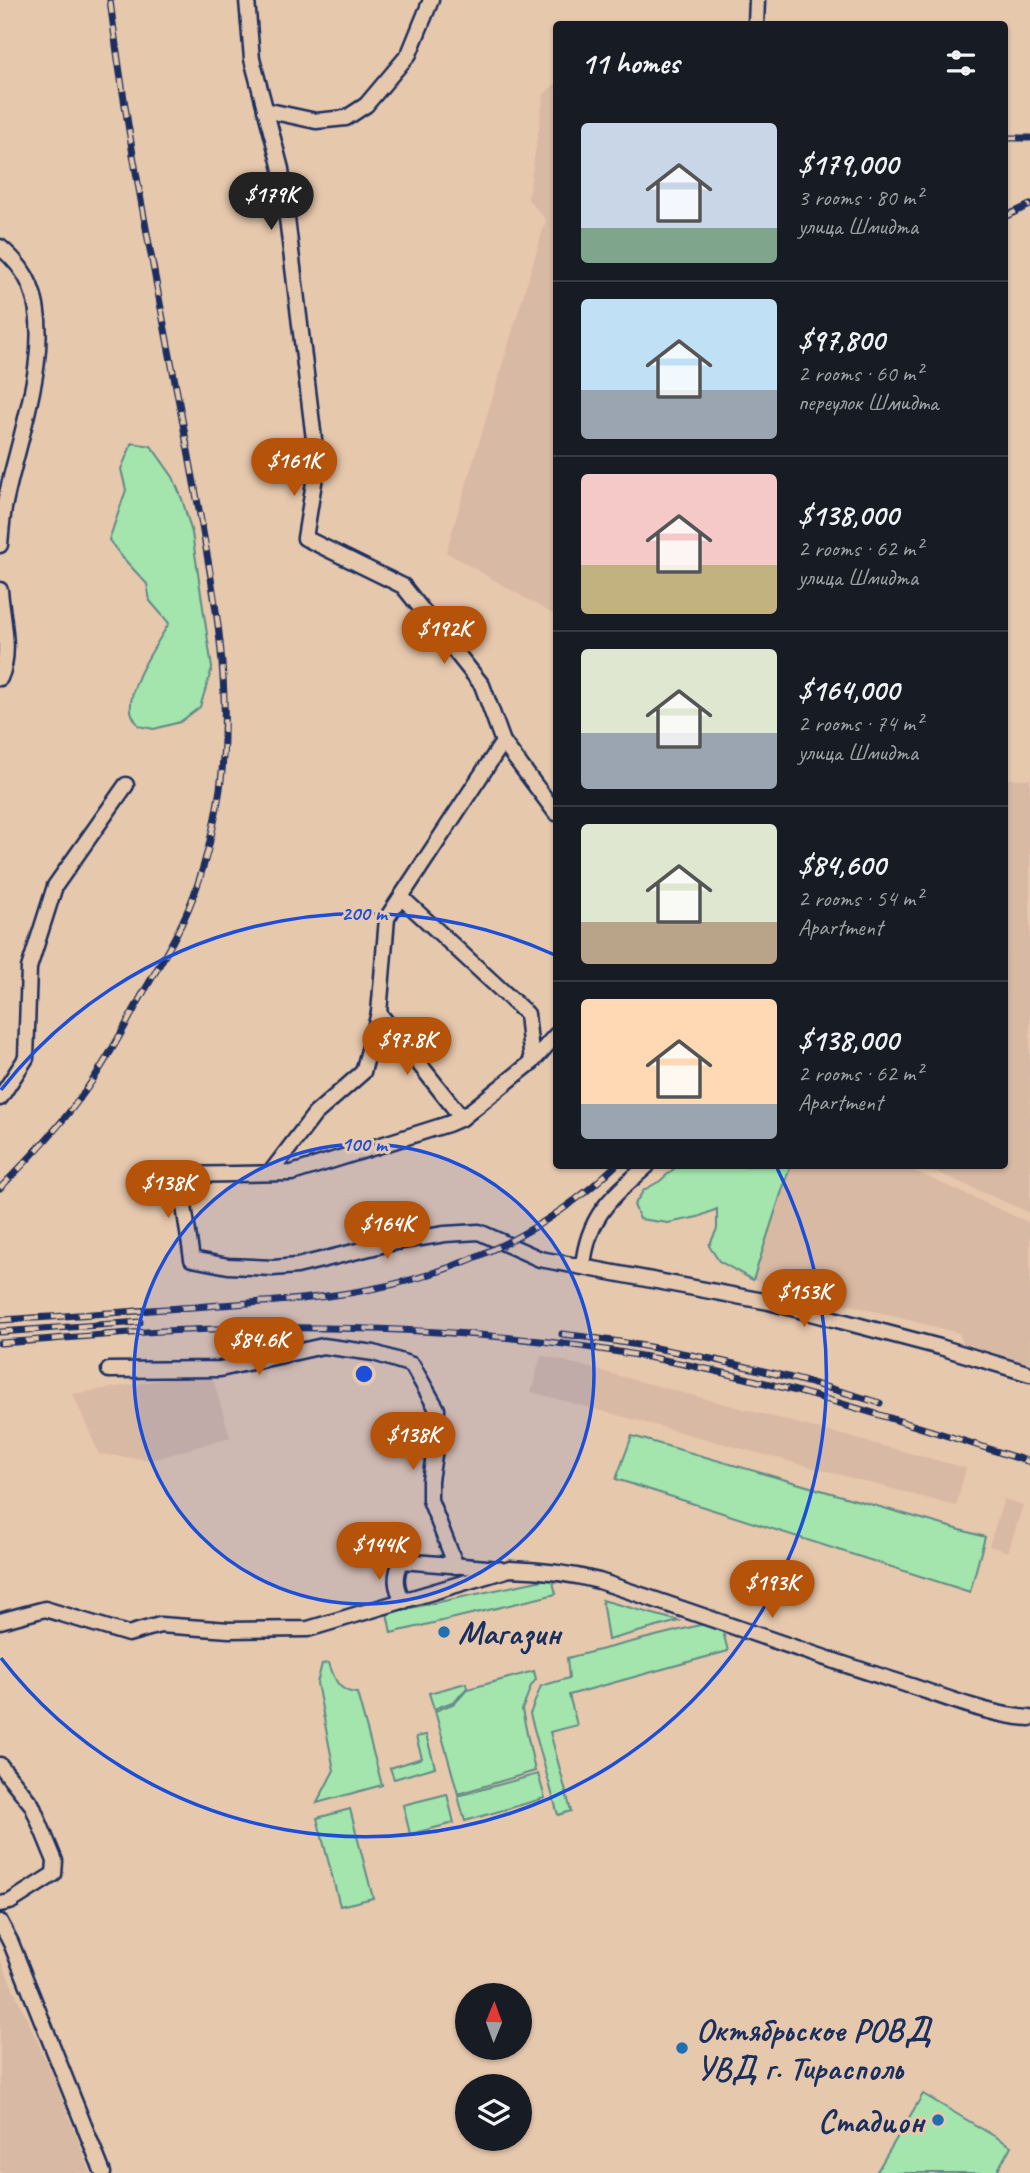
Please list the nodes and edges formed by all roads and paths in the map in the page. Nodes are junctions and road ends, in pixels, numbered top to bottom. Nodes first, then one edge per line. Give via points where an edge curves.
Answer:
1 (247, 0) edge
2 (430, 0) edge
3 (757, 0) edge
4 (757, 21) edge
5 (265, 110) junction
6 (0, 247) edge
7 (0, 545) edge
8 (0, 590) edge
9 (0, 678) edge
10 (503, 741) junction
11 (126, 785) dead end
12 (553, 809) edge
13 (402, 898) junction
14 (379, 1013) junction
15 (553, 1038) edge
16 (533, 1062) junction
17 (0, 1098) edge
18 (462, 1118) junction
19 (644, 1169) edge
20 (271, 1172) junction
21 (583, 1266) junction
22 (109, 1370) dead end
23 (1030, 1374) edge
24 (456, 1566) junction
25 (510, 1569) junction
26 (404, 1601) junction
27 (0, 1621) edge
28 (1030, 1718) edge
29 (0, 1765) edge
30 (0, 1904) edge
31 (0, 1922) edge
32 (103, 2173) edge

1 - 5 street via 252,59
2 - 5 street via 409,54 366,105 346,118 316,121
3 - 4 street
5 - 10 street via 281,169 317,464 305,538 403,586 482,685
6 - 7 street via 30,284 38,333 34,383
8 - 9 street via 5,641
10 - 12 street
10 - 13 street
11 - 17 street via 55,886 29,968 26,1058
13 - 14 street via 387,918
13 - 16 street via 527,1014
14 - 18 street
14 - 20 street via 363,1072 314,1114
15 - 16 street
16 - 18 street
18 - 20 street via 292,1173
19 - 21 street via 597,1218 587,1238
20 - 21 street via 177,1175 192,1259 228,1266 297,1266 390,1243 479,1232 540,1259
21 - 23 street via 769,1302
22 - 24 street via 220,1369 323,1346 374,1353 412,1365 438,1409 430,1500
24 - 25 street
24 - 26 street via 402,1561 396,1581
25 - 26 street
25 - 28 street via 599,1580 868,1672
26 - 27 street via 308,1629 160,1625 128,1634 46,1609
29 - 30 street via 32,1805 55,1861 54,1874
31 - 32 street

